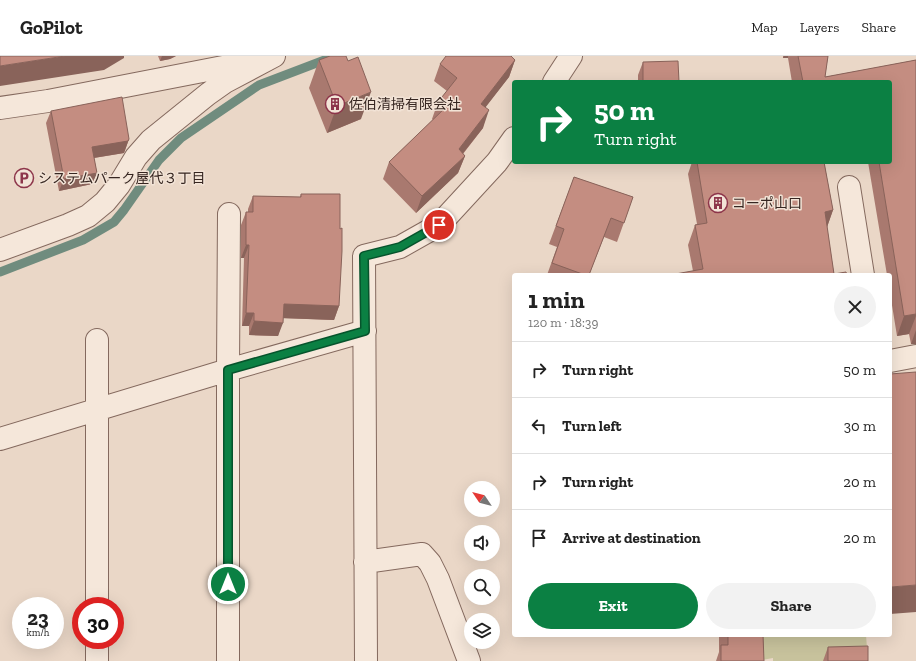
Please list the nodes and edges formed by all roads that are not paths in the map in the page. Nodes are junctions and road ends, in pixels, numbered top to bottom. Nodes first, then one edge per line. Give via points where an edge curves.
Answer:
1 (571, 56) edge
2 (271, 57) edge
3 (555, 80) edge
4 (0, 108) edge
5 (512, 141) edge
6 (849, 187) dead end
7 (229, 214) dead end
8 (0, 250) edge
9 (863, 273) edge
10 (365, 331) junction
11 (97, 340) dead end
12 (916, 356) edge
13 (892, 361) edge
14 (228, 370) junction
15 (97, 410) junction
16 (0, 439) edge
17 (365, 562) junction
18 (97, 597) edge
19 (97, 649) edge
20 (97, 661) edge
21 (228, 661) edge
22 (366, 661) edge
23 (469, 661) edge

1 - 3 street
2 - 4 street
2 - 8 street via 225,82 151,140 105,202 88,216
5 - 10 street via 497,162 439,225 400,247 364,256
6 - 9 street
7 - 14 street
10 - 14 street
10 - 17 street
11 - 15 street
12 - 13 street
14 - 15 street
14 - 21 street
15 - 16 street
15 - 18 street
17 - 22 street
17 - 23 street via 422,554 438,579
19 - 20 street

